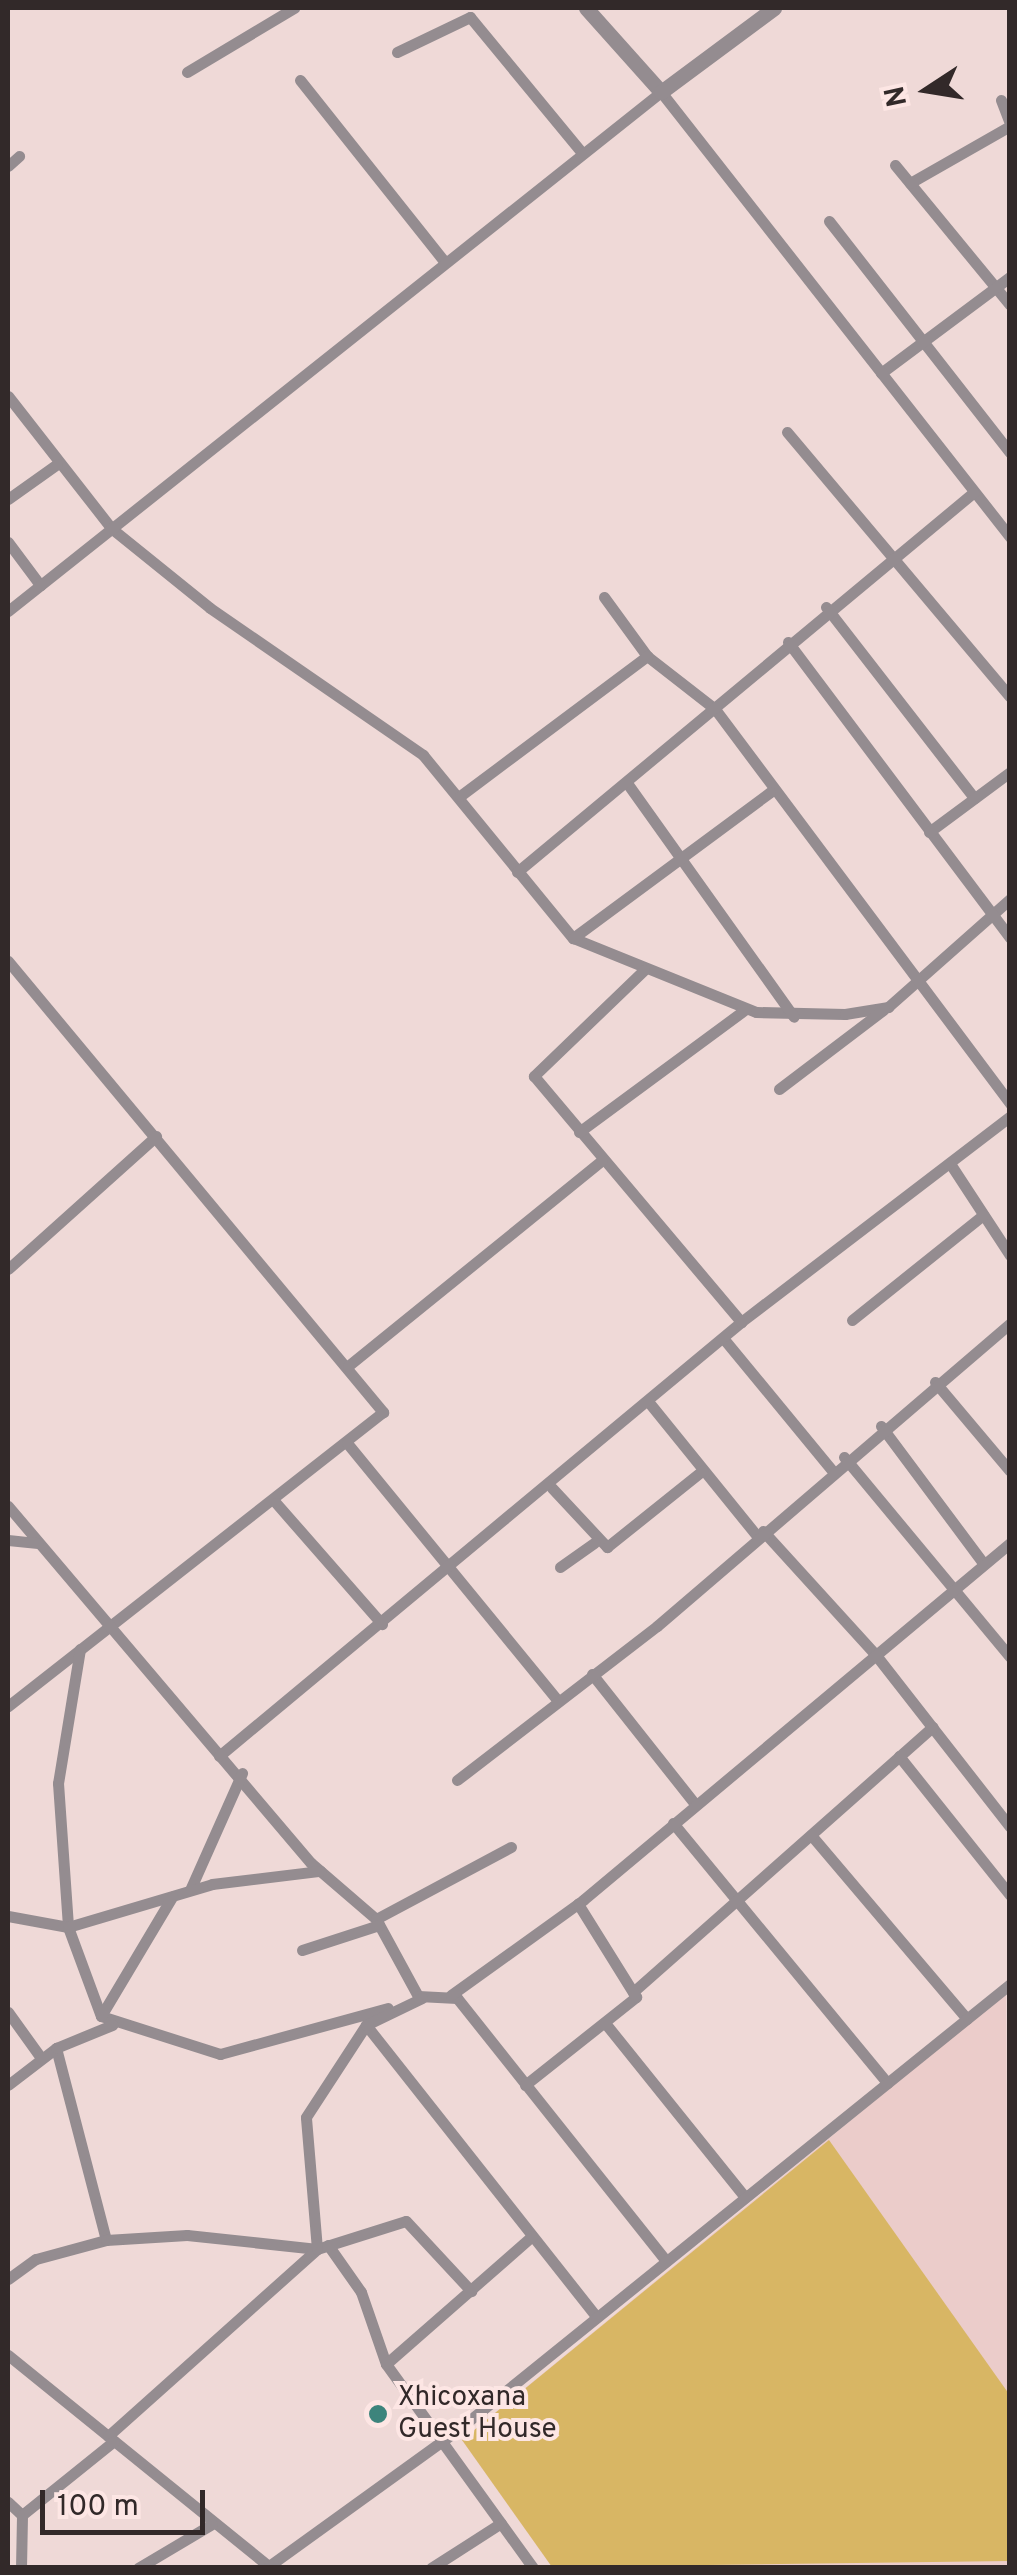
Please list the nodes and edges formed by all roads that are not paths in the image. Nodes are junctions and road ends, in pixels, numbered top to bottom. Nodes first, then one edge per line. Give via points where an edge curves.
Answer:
1 (294, 8) edge
2 (586, 8) edge
3 (774, 8) edge
4 (397, 52) dead end
5 (187, 72) dead end
6 (300, 80) dead end
7 (661, 92) junction
8 (1001, 100) dead end
9 (1010, 125) edge
10 (582, 153) junction
11 (19, 156) dead end
12 (895, 165) dead end
13 (8, 166) edge
14 (910, 183) junction
15 (829, 221) dead end
16 (443, 260) junction
17 (1010, 276) edge
18 (996, 287) junction
19 (1010, 306) edge
20 (926, 342) junction
21 (881, 373) junction
22 (8, 396) edge
23 (787, 432) dead end
24 (1010, 454) edge
25 (57, 464) junction
26 (974, 492) junction
27 (8, 499) edge
28 (111, 528) junction
29 (1010, 537) edge
30 (8, 542) edge
31 (896, 557) junction
32 (40, 585) junction
33 (604, 597) dead end
34 (826, 607) junction
35 (8, 611) edge
36 (788, 642) junction
37 (647, 656) junction
38 (1010, 697) edge
39 (715, 709) junction
40 (1010, 772) edge
41 (627, 783) junction
42 (770, 792) junction
43 (460, 796) junction
44 (974, 798) junction
45 (929, 832) junction
46 (680, 854) junction
47 (517, 872) junction
48 (1010, 899) edge
49 (990, 915) junction
50 (572, 938) junction
51 (1010, 938) edge
52 (8, 961) edge
53 (644, 970) junction
54 (913, 981) junction
55 (888, 1007) junction
56 (746, 1009) junction
57 (794, 1016) junction
58 (778, 1089) dead end
59 (1010, 1104) edge
60 (1010, 1116) edge
61 (579, 1132) junction
62 (156, 1136) junction
63 (601, 1161) junction
64 (951, 1165) junction
65 (984, 1215) junction
66 (1010, 1254) edge
67 (8, 1269) edge
68 (852, 1320) dead end
69 (741, 1322) junction
70 (1010, 1323) edge
71 (998, 1332) junction
72 (723, 1338) junction
73 (1010, 1344) edge
74 (348, 1366) junction
75 (935, 1382) junction
76 (651, 1404) junction
77 (881, 1426) junction
78 (347, 1443) junction
79 (844, 1458) junction
80 (831, 1468) junction
81 (702, 1471) junction
82 (1010, 1471) edge
83 (552, 1488) junction
84 (276, 1503) junction
85 (8, 1506) edge
86 (760, 1534) junction
87 (8, 1540) edge
88 (1010, 1542) edge
89 (38, 1543) junction
90 (594, 1543) junction
91 (984, 1562) junction
92 (452, 1567) junction
93 (560, 1567) dead end
94 (956, 1586) junction
95 (382, 1624) junction
96 (115, 1625) junction
97 (80, 1648) junction
98 (874, 1654) junction
99 (1010, 1657) edge
100 (592, 1674) junction
101 (557, 1700) junction
102 (8, 1706) edge
103 (932, 1726) junction
104 (219, 1756) junction
105 (899, 1756) junction
106 (242, 1773) junction
107 (458, 1780) dead end
108 (695, 1804) junction
109 (673, 1822) junction
110 (1010, 1827) edge
111 (811, 1835) junction
112 (511, 1847) dead end
113 (320, 1871) junction
114 (190, 1890) junction
115 (1010, 1895) edge
116 (172, 1897) junction
117 (740, 1900) junction
118 (578, 1904) junction
119 (8, 1916) edge
120 (377, 1922) junction
121 (68, 1928) junction
122 (302, 1950) dead end
123 (1010, 1984) edge
124 (633, 1992) junction
125 (451, 1996) junction
126 (422, 1998) junction
127 (388, 2008) junction
128 (8, 2012) edge
129 (101, 2016) junction
130 (966, 2020) junction
131 (604, 2023) junction
132 (366, 2025) junction
133 (112, 2026) junction
134 (56, 2048) junction
135 (41, 2058) junction
136 (887, 2083) junction
137 (8, 2085) edge
138 (525, 2085) junction
139 (744, 2196) junction
140 (532, 2236) junction
141 (106, 2240) junction
142 (323, 2247) junction
143 (666, 2261) junction
144 (8, 2279) edge
145 (470, 2291) junction
146 (596, 2316) junction
147 (8, 2355) edge
148 (386, 2364) junction
149 (111, 2439) junction
150 (439, 2444) junction
151 (8, 2502) edge
152 (22, 2515) junction
153 (501, 2523) junction
154 (212, 2524) junction
155 (270, 2566) edge
156 (20, 2568) edge
157 (138, 2568) edge
158 (431, 2568) edge
159 (533, 2568) edge

1 - 5 street
2 - 7 street
3 - 7 street
4 - 10 street via 470,16
6 - 16 street
7 - 10 street
7 - 21 street
8 - 9 street
9 - 14 street
10 - 16 street
11 - 13 street
12 - 14 street
14 - 18 street
15 - 20 street
16 - 28 street
17 - 18 street
18 - 19 street
18 - 20 street
20 - 21 street
20 - 24 street
21 - 26 street
22 - 25 street
23 - 31 street
25 - 27 street
25 - 28 street
26 - 29 street
26 - 31 street
28 - 32 street
28 - 43 street via 210,608 382,718
30 - 32 street
31 - 34 street
31 - 38 street
32 - 35 street
33 - 37 street
34 - 36 street
34 - 44 street
36 - 39 street
36 - 45 street
37 - 39 street
37 - 43 street
39 - 41 street
39 - 42 street
40 - 44 street
41 - 46 street
41 - 47 street
42 - 46 street
42 - 54 street
43 - 47 street
44 - 45 street
45 - 49 street
46 - 50 street
46 - 57 street
47 - 50 street
48 - 49 street
49 - 51 street
49 - 54 street
50 - 53 street
52 - 62 street
53 - 56 street
53 - 61 street via 534,1076
54 - 55 street
54 - 59 street
55 - 57 street
55 - 58 street
56 - 57 street
56 - 61 street
60 - 64 street
61 - 63 street
62 - 67 street
62 - 74 street
63 - 69 street
63 - 74 street
64 - 65 street
64 - 69 street
65 - 66 street
65 - 68 street
69 - 72 street
70 - 71 street
71 - 73 street
71 - 75 street
72 - 76 street
72 - 80 street
74 - 78 street via 383,1412
75 - 77 street
75 - 82 street
76 - 81 street
76 - 83 street
77 - 79 street
77 - 91 street
78 - 84 street
78 - 92 street
79 - 80 street
79 - 94 street
80 - 86 street
81 - 86 street
81 - 90 street via 608,1547
83 - 90 street
83 - 92 street
84 - 95 street
84 - 96 street
85 - 89 street
86 - 98 street
86 - 100 street
87 - 89 street
88 - 91 street
89 - 96 street
90 - 93 street
91 - 94 street
92 - 95 street
92 - 101 street
94 - 98 street
94 - 99 street
95 - 104 street
96 - 97 street
96 - 104 street
97 - 102 street
97 - 121 street via 58,1783
98 - 103 street
98 - 108 street
100 - 101 street
100 - 108 street
101 - 107 street
103 - 105 street
103 - 110 street
104 - 106 street
105 - 111 street
105 - 115 street
106 - 113 street
106 - 114 street
108 - 109 street
109 - 117 street
109 - 118 street
111 - 117 street
111 - 130 street
112 - 120 street
113 - 114 street
113 - 120 street
114 - 116 street
116 - 121 street
116 - 129 street
117 - 124 street
117 - 136 street
118 - 124 street
118 - 125 street
119 - 121 street
120 - 122 street
120 - 126 street
121 - 129 street
123 - 130 street
124 - 131 street
125 - 126 street
125 - 138 street
126 - 127 street
127 - 132 street
127 - 133 street via 346,2013 240,2053
128 - 135 street
129 - 133 street
130 - 136 street
131 - 138 street
131 - 139 street
132 - 140 street
132 - 142 street via 306,2116
133 - 134 street
134 - 135 street
134 - 141 street
135 - 137 street
136 - 139 street
138 - 143 street
139 - 143 street
140 - 145 street
140 - 146 street
141 - 142 street via 187,2235
141 - 144 street via 36,2259
142 - 145 street via 410,2222
142 - 148 street via 361,2292
142 - 149 street
143 - 146 street
145 - 148 street
146 - 150 street
147 - 149 street
148 - 150 street
149 - 152 street
149 - 154 street
150 - 153 street
150 - 155 street
151 - 152 street
152 - 156 street
153 - 158 street
153 - 159 street
154 - 155 street
154 - 157 street

